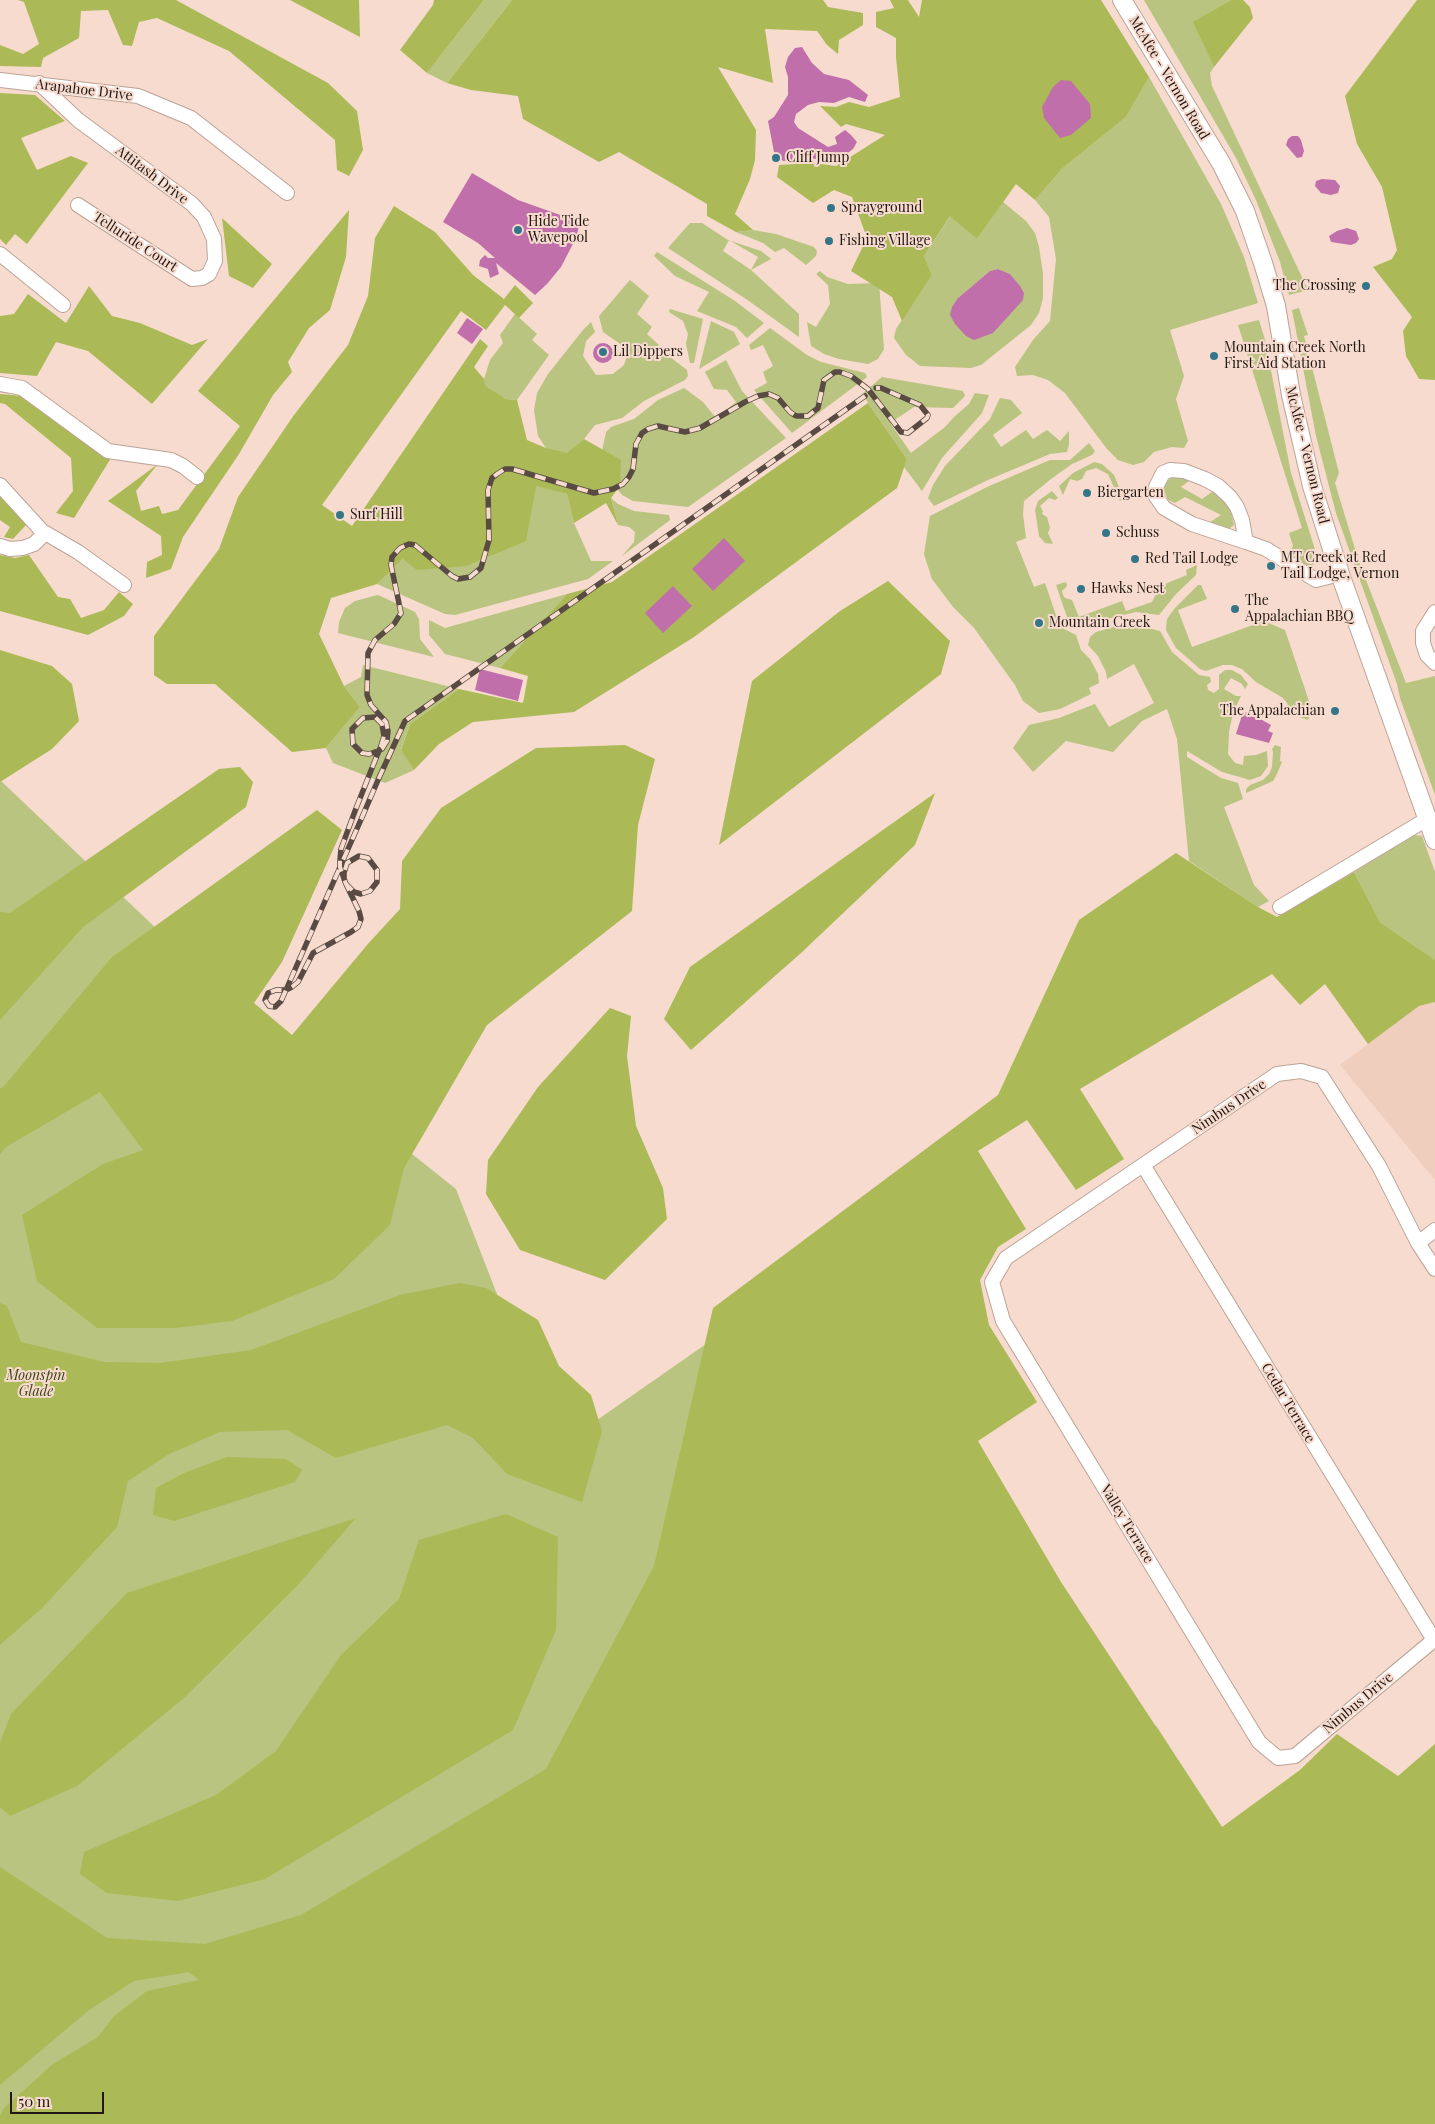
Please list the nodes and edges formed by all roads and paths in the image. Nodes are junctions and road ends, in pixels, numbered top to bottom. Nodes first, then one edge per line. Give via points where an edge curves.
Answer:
1 (1122, 0) edge
2 (0, 80) edge
3 (40, 83) junction
4 (287, 193) dead end
5 (78, 205) dead end
6 (0, 254) edge
7 (192, 279) joint
8 (63, 305) dead end
9 (0, 384) edge
10 (197, 477) dead end
11 (0, 485) edge
12 (45, 533) junction
13 (1246, 542) junction
14 (0, 546) edge
15 (1340, 574) junction
16 (124, 585) dead end
17 (1435, 612) edge
18 (1435, 662) edge
19 (1427, 819) junction
20 (1435, 840) edge
21 (1280, 907) dead end
22 (1143, 1165) junction
23 (1435, 1230) edge
24 (1418, 1243) junction
25 (1435, 1269) edge
26 (992, 1282) joint
27 (1434, 1640) edge
28 (1278, 1758) joint

1 - 15 main road, McAfee - Vernon Road via 1221,163 1245,211 1276,306 1291,395 1312,486
2 - 3 street, Arapahoe Drive
3 - 4 street, Arapahoe Drive via 138,96 191,118
3 - 7 street, Attitash Drive via 78,120 192,204 204,217 214,239 215,261 209,274
5 - 7 street, Telluride Court
6 - 8 street
9 - 10 street via 22,388 108,451 171,460
11 - 12 street
12 - 14 street via 34,544 24,548
12 - 16 street
13 - 13 street via 1237,507 1218,486 1184,471 1164,473 1155,494 1164,508 1192,524
13 - 15 street via 1266,549 1316,580
15 - 19 main road, McAfee - Vernon Road
17 - 18 street via 1423,630 1427,655
19 - 20 main road, McAfee - Vernon Road
19 - 21 street
22 - 24 street, Nimbus Drive via 1277,1074 1301,1071 1322,1077 1379,1166
22 - 26 street, Nimbus Drive via 1006,1258
22 - 27 street, Cedar Terrace
23 - 24 street
24 - 25 street, Nimbus Drive
26 - 28 street, Valley Terrace via 1003,1321 1259,1742
27 - 28 street, Nimbus Drive via 1295,1756

